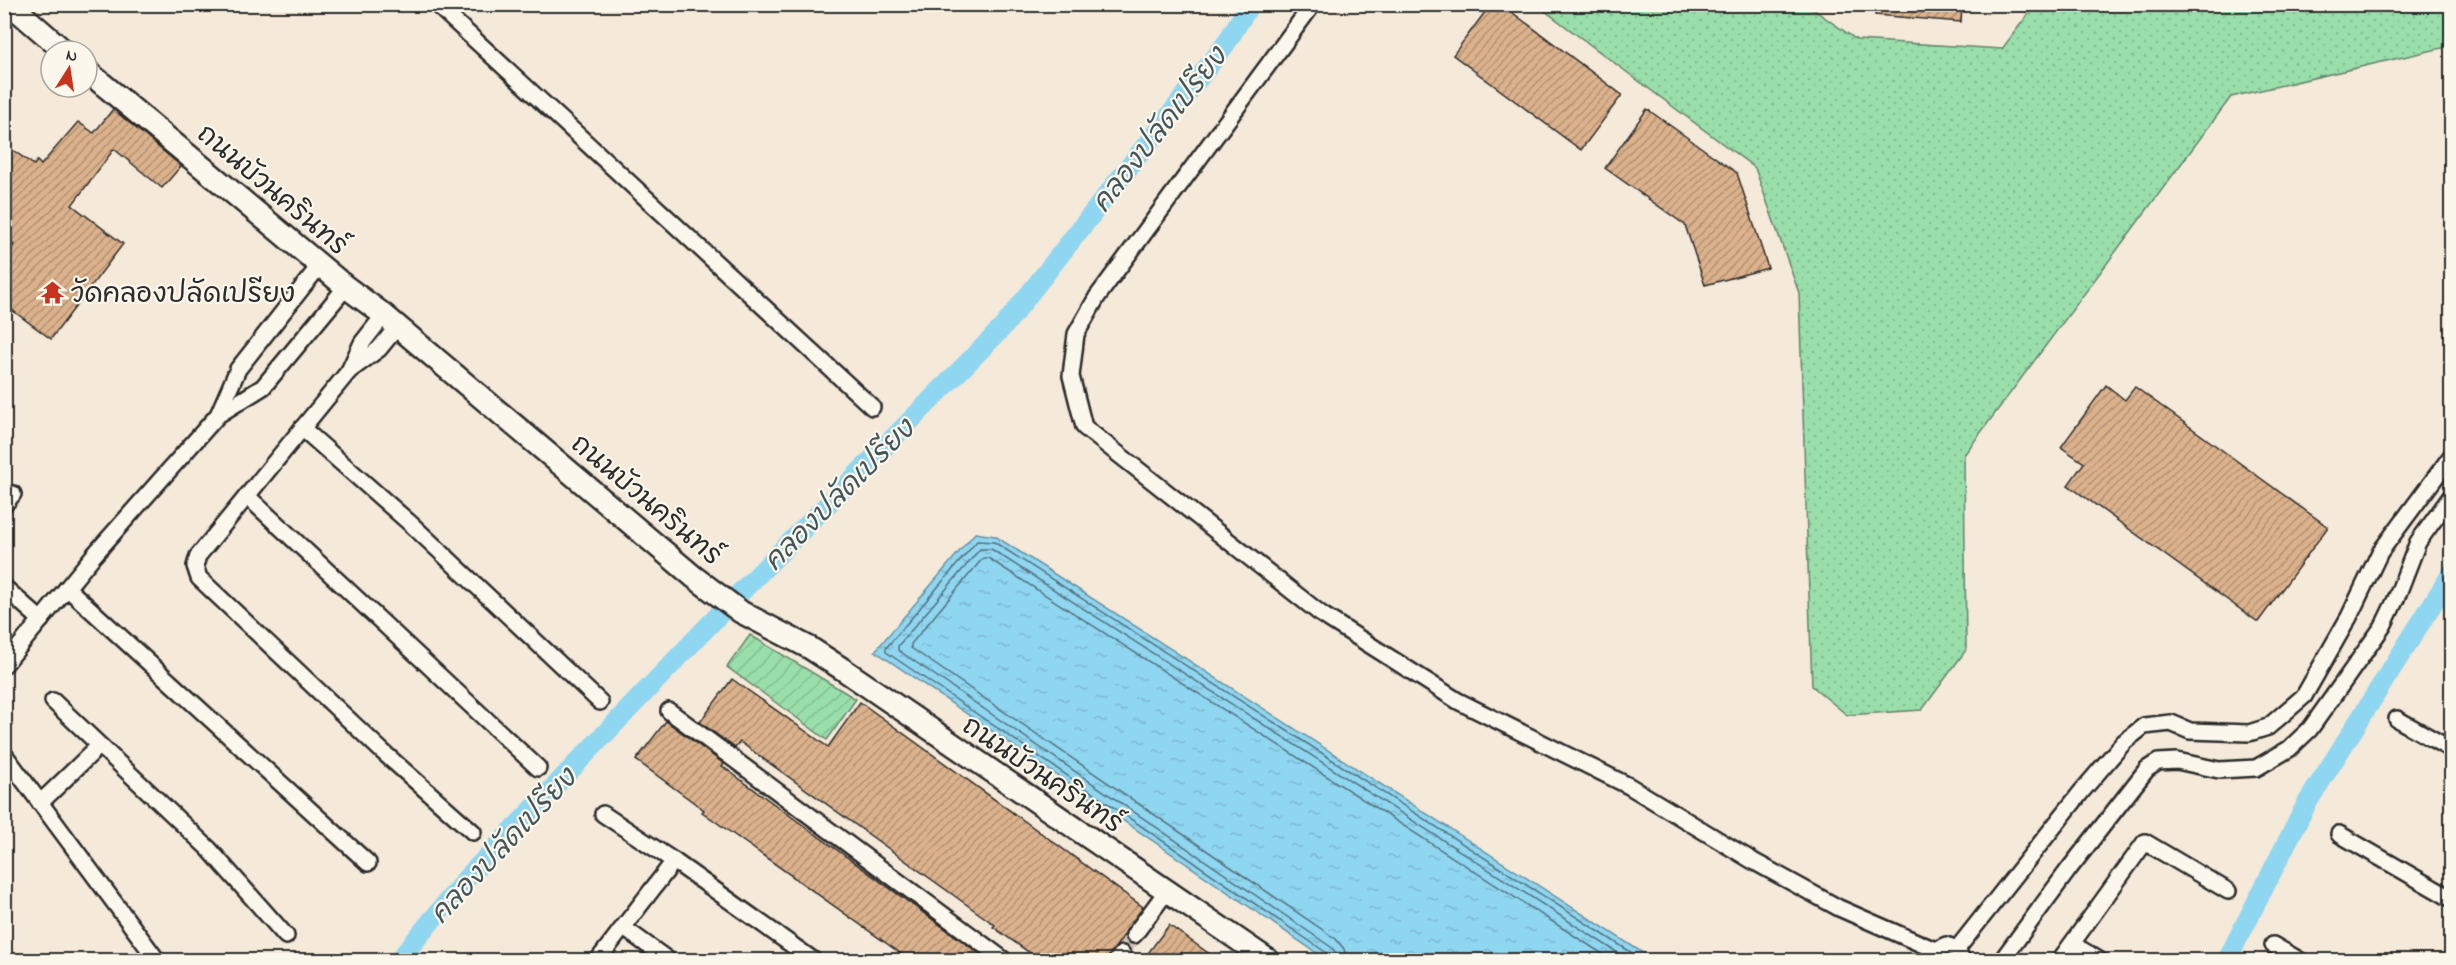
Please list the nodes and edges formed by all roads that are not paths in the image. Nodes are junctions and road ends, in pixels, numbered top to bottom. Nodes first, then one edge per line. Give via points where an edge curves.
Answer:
1 (10, 4) edge
2 (436, 4) edge
3 (1313, 4) edge
4 (50, 39) edge
5 (99, 81) edge
6 (320, 265) junction
7 (346, 287) junction
8 (391, 321) junction
9 (872, 407) dead end
10 (218, 415) junction
11 (302, 428) junction
12 (2451, 455) edge
13 (2451, 495) edge
14 (247, 496) junction
15 (4, 587) edge
16 (67, 588) junction
17 (41, 620) junction
18 (4, 665) edge
19 (53, 701) dead end
20 (600, 702) dead end
21 (669, 711) dead end
22 (2397, 718) dead end
23 (99, 746) junction
24 (2451, 750) edge
25 (4, 754) edge
26 (538, 768) dead end
27 (40, 803) junction
28 (603, 814) dead end
29 (473, 832) dead end
30 (2339, 834) dead end
31 (674, 861) junction
32 (368, 863) dead end
33 (2229, 891) dead end
34 (1166, 892) junction
35 (2451, 899) edge
36 (624, 928) junction
37 (1134, 935) tunnel mouth
38 (286, 936) dead end
39 (2072, 945) junction
40 (2273, 945) dead end
41 (1933, 955) edge
42 (1960, 955) edge
43 (157, 960) edge
44 (598, 960) edge
45 (668, 960) edge
46 (813, 960) edge
47 (1004, 960) edge
48 (1268, 960) edge
49 (2002, 960) edge
50 (2060, 960) edge
51 (2099, 960) edge
52 (2299, 960) edge

1 - 4 street
2 - 9 street
3 - 41 street via 1097,297 1076,334 1071,376 1084,427 1321,614 1458,701 1629,786 1753,861
5 - 6 street, ถนนบัวนครินทร์
6 - 7 street, ถนนบัวนครินทร์
6 - 10 street via 238,369
7 - 8 street, ถนนบัวนครินทร์
7 - 10 street via 263,387
8 - 11 street via 379,349 349,371
8 - 34 street, ถนนบัวนครินทร์ via 694,577 741,612 819,654
10 - 16 street
11 - 14 street
11 - 20 street via 412,525
12 - 42 street via 2380,552 2304,696 2268,727 2249,732 2190,732 2171,723 2144,726 2124,742 2089,783
13 - 49 street via 2418,542 2383,626 2310,729 2289,748 2256,768 2219,770 2177,761 2158,762 2147,769
14 - 26 street
14 - 29 street via 198,556 195,566 199,578
15 - 17 street
16 - 17 street
16 - 32 street
17 - 18 street
19 - 23 street
21 - 47 street
22 - 24 street
23 - 27 street
23 - 38 street via 209,849
25 - 27 street
27 - 43 street
28 - 31 street
30 - 35 street
31 - 36 street
31 - 46 street
33 - 39 street via 2145,842
34 - 37 street
34 - 48 street, ถนนบัวนครินทร์
36 - 44 street
36 - 45 street
39 - 50 street
39 - 51 street
40 - 52 street
41 - 42 street via 1946,945

